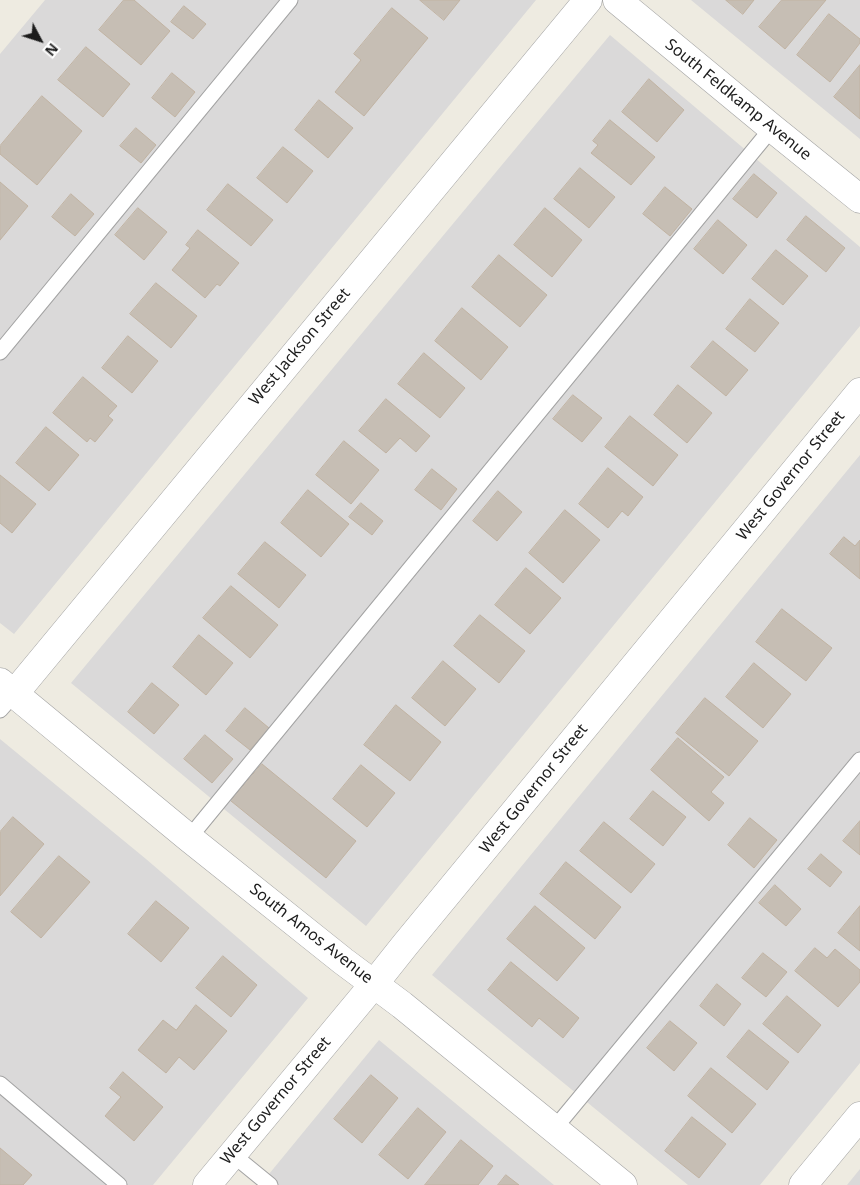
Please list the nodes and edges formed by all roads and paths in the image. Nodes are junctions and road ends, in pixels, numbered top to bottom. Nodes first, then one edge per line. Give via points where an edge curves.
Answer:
1 (290, 0) edge
2 (588, 0) edge
3 (617, 0) edge
4 (772, 128) junction
5 (860, 199) edge
6 (0, 352) edge
7 (860, 392) edge
8 (5, 696) edge
9 (860, 760) edge
10 (190, 838) junction
11 (374, 984) junction
12 (0, 1084) edge
13 (860, 1116) edge
14 (554, 1129) junction
15 (232, 1154) junction
16 (119, 1185) edge
17 (207, 1185) edge
18 (270, 1185) edge
19 (624, 1185) edge
20 (803, 1185) edge

1 - 6 lane
2 - 8 street, West Jackson Street
3 - 4 street, South Feldkamp Avenue
4 - 5 street, South Feldkamp Avenue
4 - 10 lane
7 - 11 street, West Governor Street
8 - 10 street, South Amos Avenue
9 - 14 lane
10 - 11 street, South Amos Avenue
11 - 14 street, South Amos Avenue
11 - 15 street, West Governor Street
12 - 16 lane
13 - 20 street
14 - 19 street, South Amos Avenue
15 - 17 street, West Governor Street
15 - 18 lane

